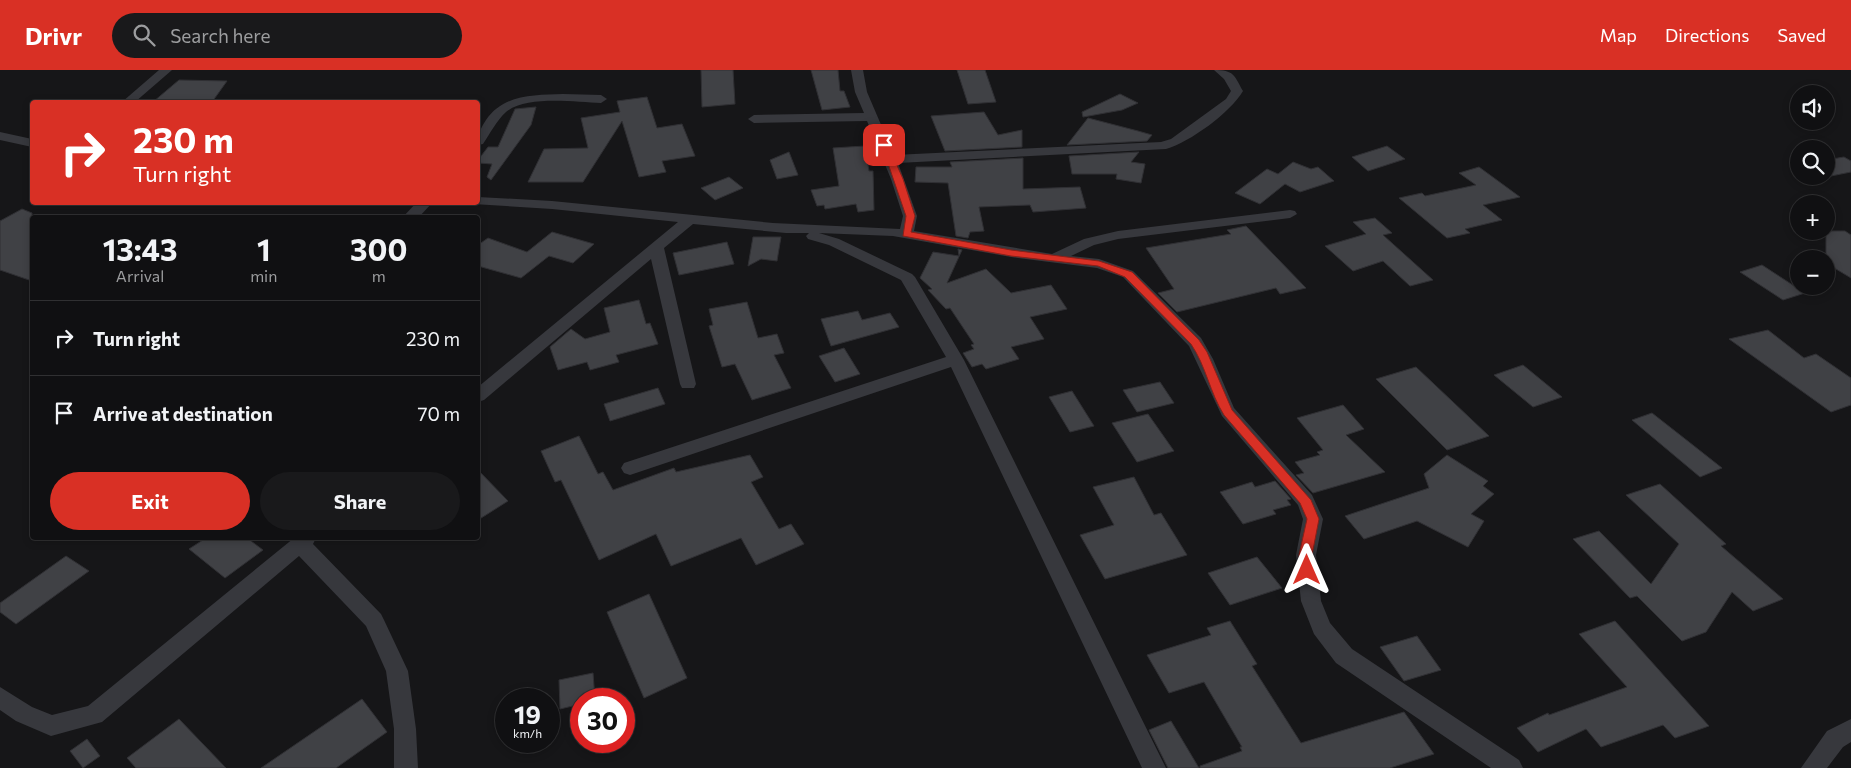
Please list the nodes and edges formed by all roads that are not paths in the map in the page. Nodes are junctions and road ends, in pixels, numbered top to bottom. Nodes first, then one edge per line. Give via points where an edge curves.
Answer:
1 (166, 70) edge
2 (856, 70) edge
3 (1220, 70) edge
4 (600, 98) dead end
5 (130, 100) edge
6 (872, 117) junction
7 (754, 120) dead end
8 (0, 136) edge
9 (480, 138) edge
10 (30, 143) edge
11 (890, 158) junction
12 (480, 201) edge
13 (423, 205) edge
14 (1290, 214) dead end
15 (412, 215) edge
16 (690, 219) junction
17 (776, 227) junction
18 (906, 234) junction
19 (656, 247) junction
20 (1053, 259) junction
21 (956, 360) junction
22 (688, 384) dead end
23 (480, 394) edge
24 (630, 468) dead end
25 (303, 541) edge
26 (0, 697) edge
27 (1851, 730) edge
28 (406, 768) edge
29 (1154, 768) edge
30 (1511, 768) edge
31 (1813, 768) edge

1 - 5 street
2 - 6 street
3 - 11 street via 1229,76 1237,91 1230,101 1176,142 1135,148
4 - 9 street via 513,103 502,110
6 - 7 street
6 - 11 street
8 - 10 street
11 - 18 street via 910,216
12 - 16 street
13 - 15 street
14 - 20 street via 1118,235 1089,242
16 - 17 street
16 - 19 street
17 - 18 street
17 - 21 street via 834,242 907,276
18 - 20 street
19 - 22 street
19 - 23 street
20 - 30 street via 1099,264 1128,274 1195,342 1228,412 1305,500 1312,513 1306,555 1311,601 1321,628 1344,656
21 - 24 street
21 - 29 street
25 - 26 street via 94,715 51,726 24,714
25 - 28 street via 374,620 396,671
27 - 31 street via 1835,739

